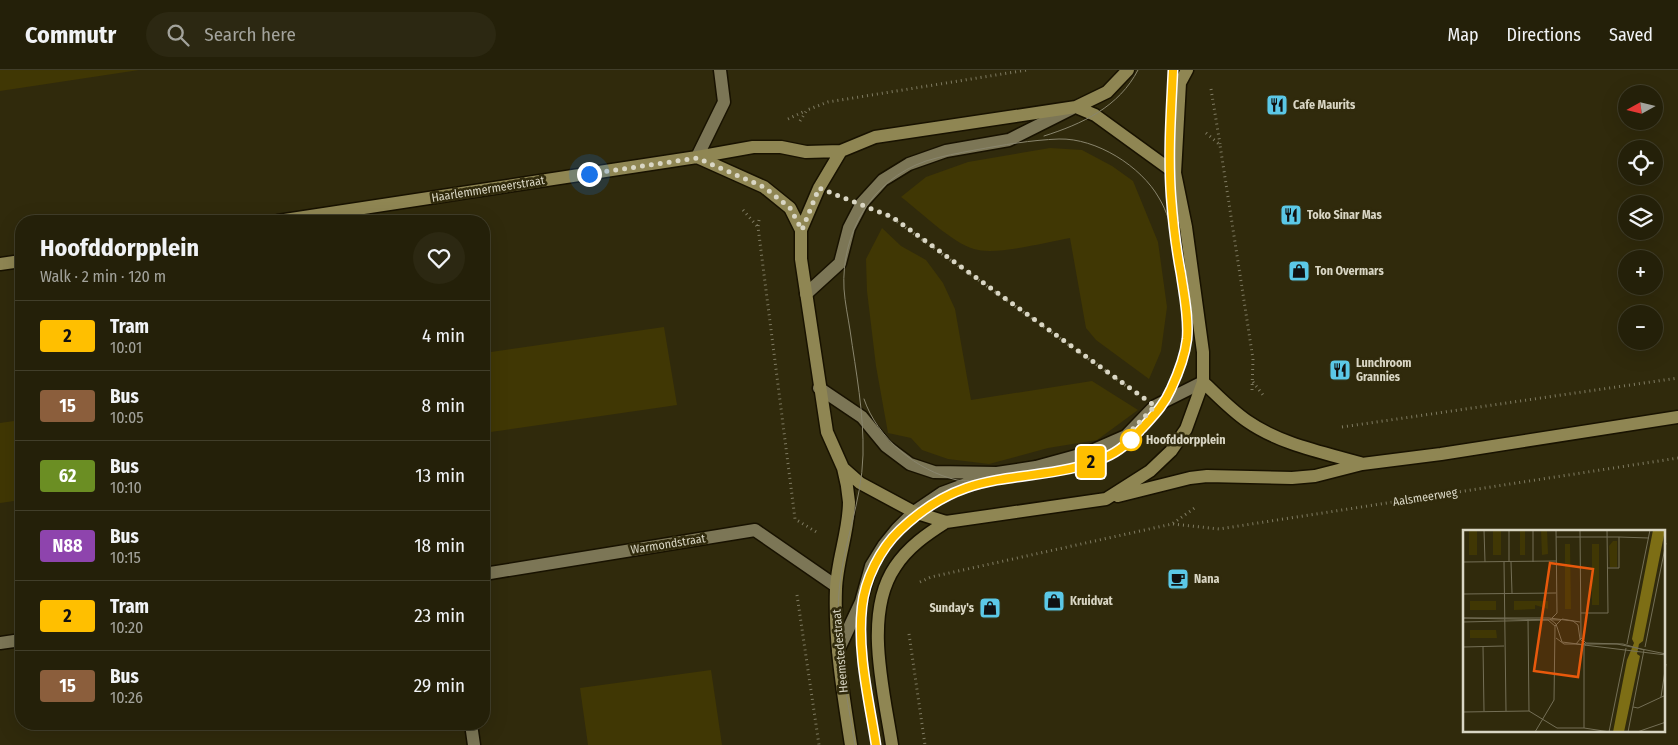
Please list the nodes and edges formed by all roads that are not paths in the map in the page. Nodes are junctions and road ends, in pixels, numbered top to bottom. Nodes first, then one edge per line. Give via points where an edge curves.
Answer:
1 (720, 70) edge
2 (1128, 70) edge
3 (1187, 70) edge
4 (1076, 107) junction
5 (840, 151) junction
6 (697, 158) junction
7 (1175, 173) junction
8 (318, 215) edge
9 (802, 230) junction
10 (15, 262) edge
11 (0, 264) edge
12 (806, 294) junction
13 (1203, 382) junction
14 (820, 388) junction
15 (1678, 417) edge
16 (1362, 464) junction
17 (843, 468) junction
18 (997, 473) junction
19 (1106, 499) junction
20 (914, 512) junction
21 (946, 522) junction
22 (490, 573) edge
23 (836, 586) junction
24 (15, 641) edge
25 (0, 643) edge
26 (838, 651) junction
27 (472, 730) edge
28 (474, 745) edge
29 (851, 745) edge
30 (892, 745) edge

1 - 6 street via 724,102
2 - 4 main road via 1107,92
3 - 7 main road via 1180,83
4 - 5 main road via 875,137
4 - 7 main road via 1096,115
4 - 12 street via 1009,140 946,151 909,164 883,180 861,205 849,228 840,263
5 - 6 main road, Haarlemmermeerstraat via 753,148
5 - 9 main road via 819,188
6 - 8 main road, Haarlemmermeerstraat
6 - 9 main road via 764,187 790,208
7 - 13 main road via 1186,227 1203,352
9 - 12 main road via 801,259
10 - 11 main road
12 - 14 main road
13 - 16 main road via 1245,420 1266,433 1300,447
13 - 18 street via 1155,406 1126,436 1087,453 1036,467
13 - 19 main road via 1186,429 1171,451 1150,471
14 - 17 main road via 827,432
14 - 18 street via 862,416 886,446 910,464 934,472
15 - 16 main road
16 - 19 main road via 1315,476 1292,478 1190,478
17 - 20 main road via 860,483
17 - 23 main road, Heemstedestraat via 849,503
18 - 20 street via 942,493
19 - 21 main road
20 - 21 main road
20 - 26 street via 897,528 871,566 861,602
21 - 30 main road via 925,535 895,566 880,607 878,652
22 - 23 street, Warmondstraat via 755,530
23 - 26 main road, Heemstedestraat
24 - 25 street
26 - 29 main road, Heemstedestraat
27 - 28 street

